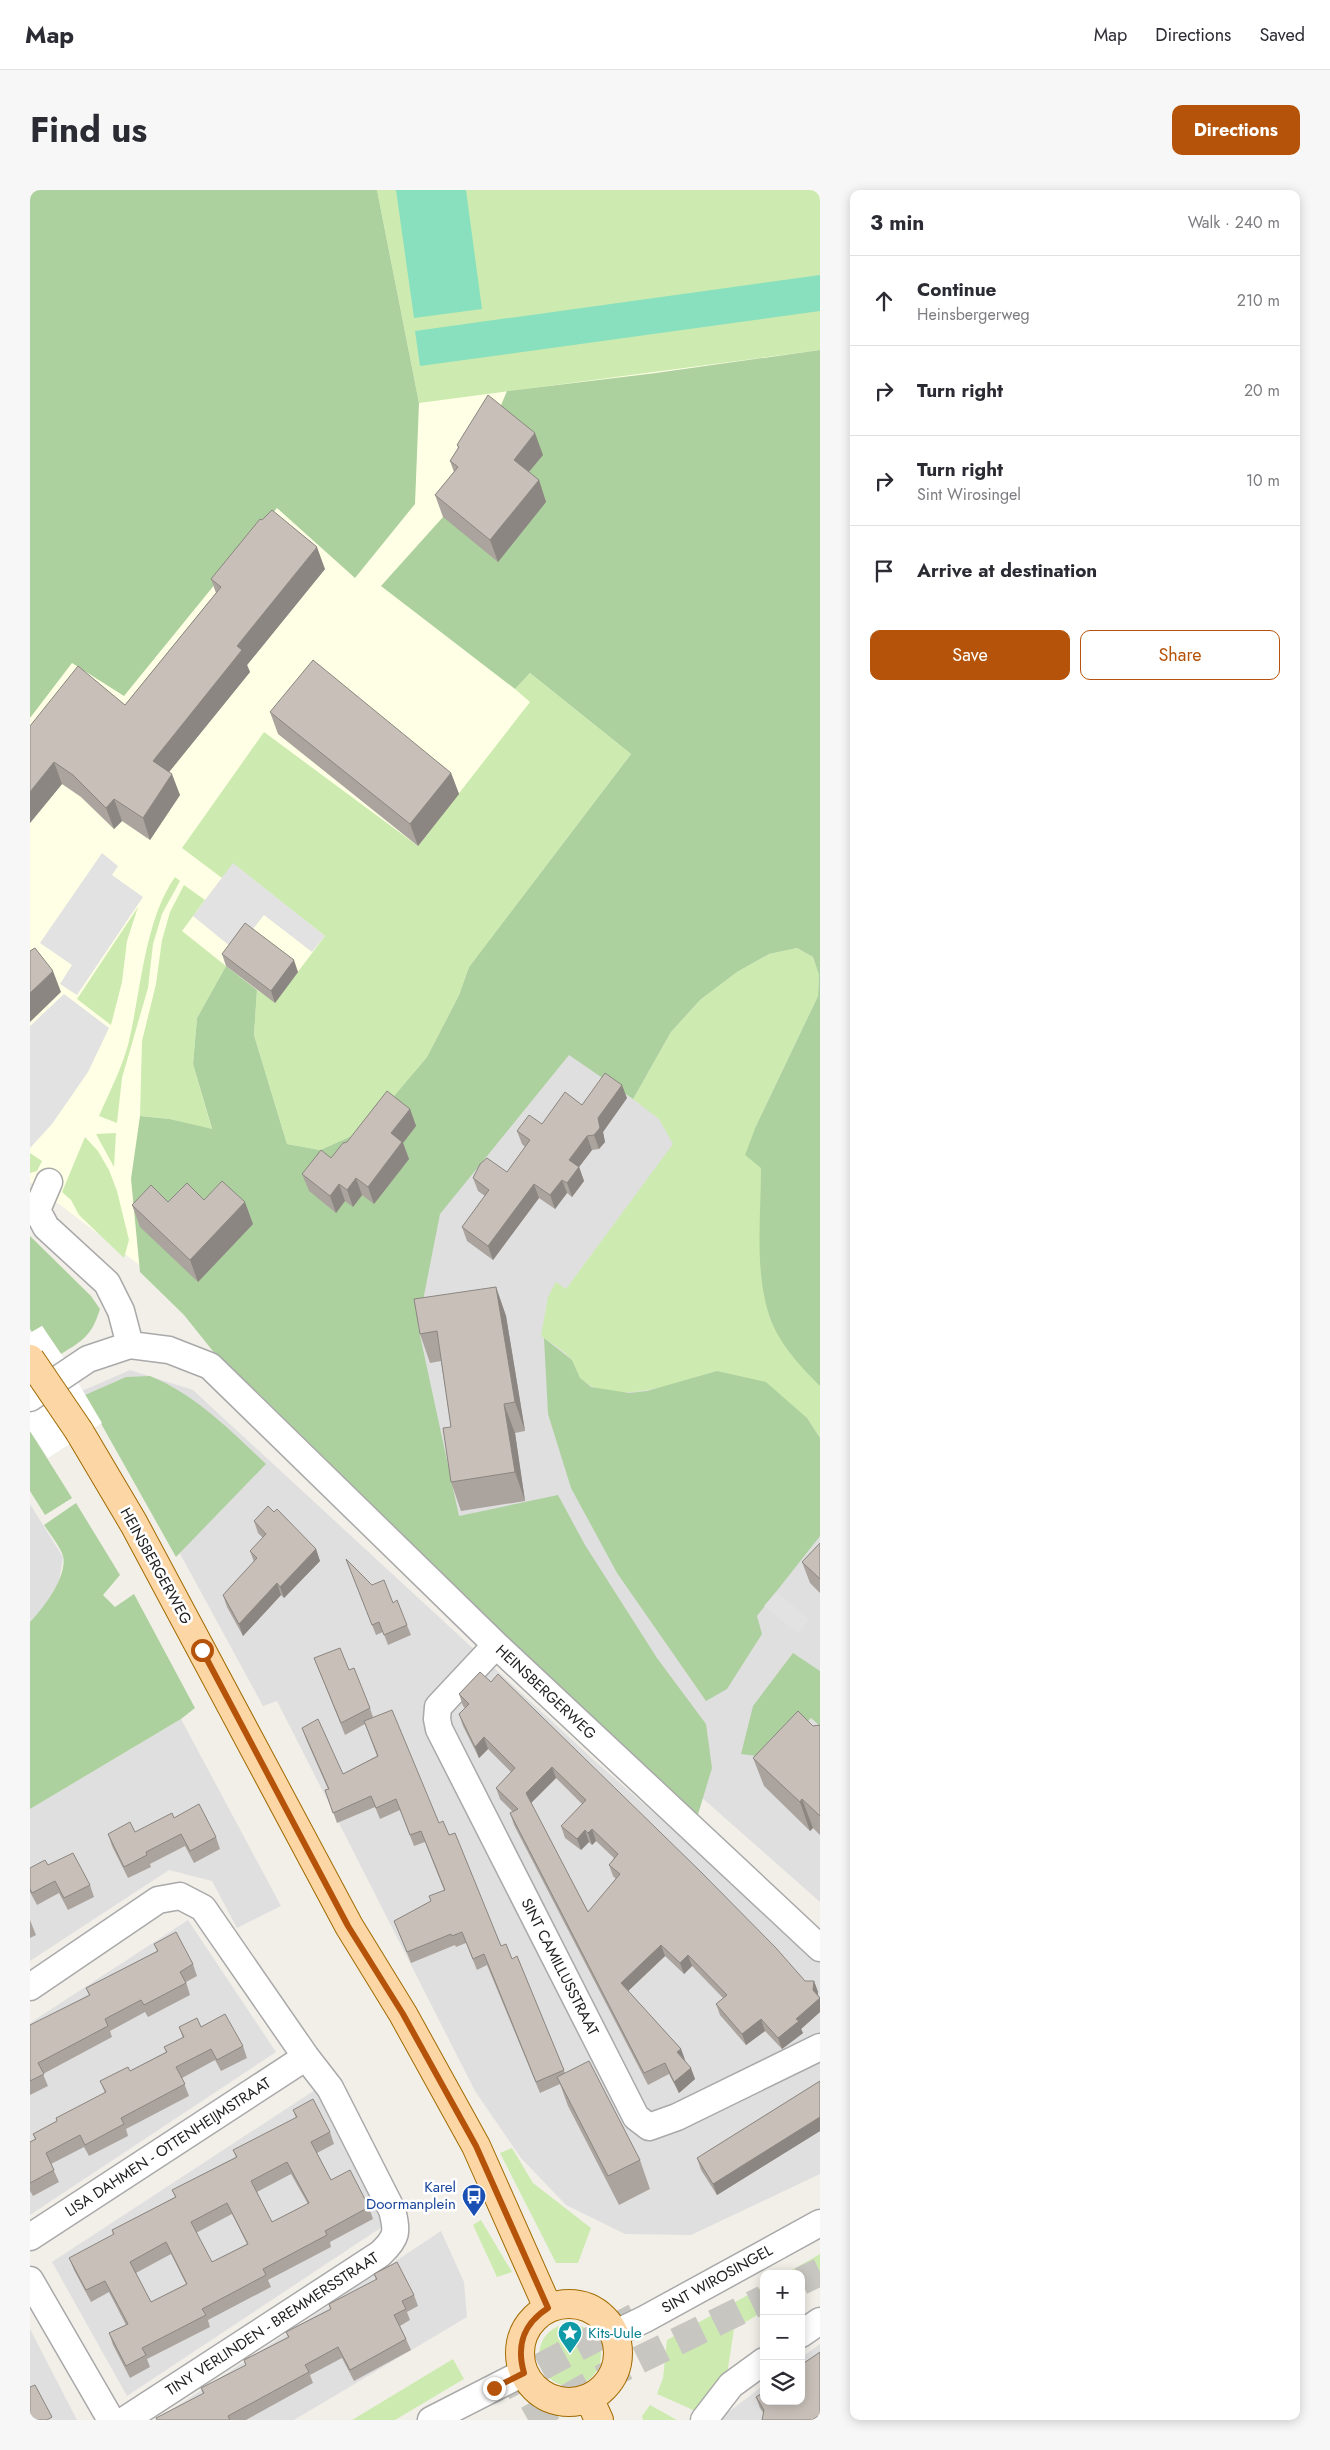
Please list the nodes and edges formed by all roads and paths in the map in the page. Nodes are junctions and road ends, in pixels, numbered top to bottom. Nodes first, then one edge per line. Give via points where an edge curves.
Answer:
1 (49, 1182) dead end
2 (130, 1345) junction
3 (30, 1359) edge
4 (30, 1398) edge
5 (496, 1645) junction
6 (820, 1948) edge
7 (30, 1987) edge
8 (820, 2047) edge
9 (306, 2057) junction
10 (820, 2223) edge
11 (30, 2237) edge
12 (30, 2280) edge
13 (548, 2308) junction
14 (820, 2321) edge
15 (805, 2331) edge
16 (614, 2334) junction
17 (760, 2364) edge
18 (524, 2373) junction
19 (594, 2409) edge
20 (111, 2420) edge
21 (125, 2420) edge
22 (431, 2420) edge
23 (704, 2420) edge

1 - 2 street via 37,1210 46,1227 107,1283 121,1311
2 - 4 street, HEINSBERGERWEG via 88,1359
2 - 5 street, HEINSBERGERWEG via 169,1350 210,1366
3 - 13 main road, HEINSBERGERWEG, bridge via 79,1431 134,1524 348,1926 403,2014 476,2146
5 - 6 street, HEINSBERGERWEG
5 - 8 street, SINT CAMILLUSSTRAAT via 438,1707 439,1729 636,2117 648,2127 677,2117
7 - 9 street, TINY VERLINDEN - BREMMERSSTRAAT via 158,1900 180,1896 203,1908
9 - 11 street, LISA DAHMEN - OTTENHEIJMSTRAAT
9 - 21 street, TINY VERLINDEN - BREMMERSSTRAAT via 330,2088 392,2210 397,2228 392,2244
10 - 16 street, SINT WIROSINGEL
12 - 20 street
13 - 16 main road via 564,2304 586,2307 602,2317
13 - 18 main road via 532,2321 522,2336 520,2359
14 - 15 street
16 - 19 main road via 618,2357 615,2369 600,2390
17 - 23 street via 731,2385
18 - 19 main road via 538,2391 550,2398
18 - 22 street

